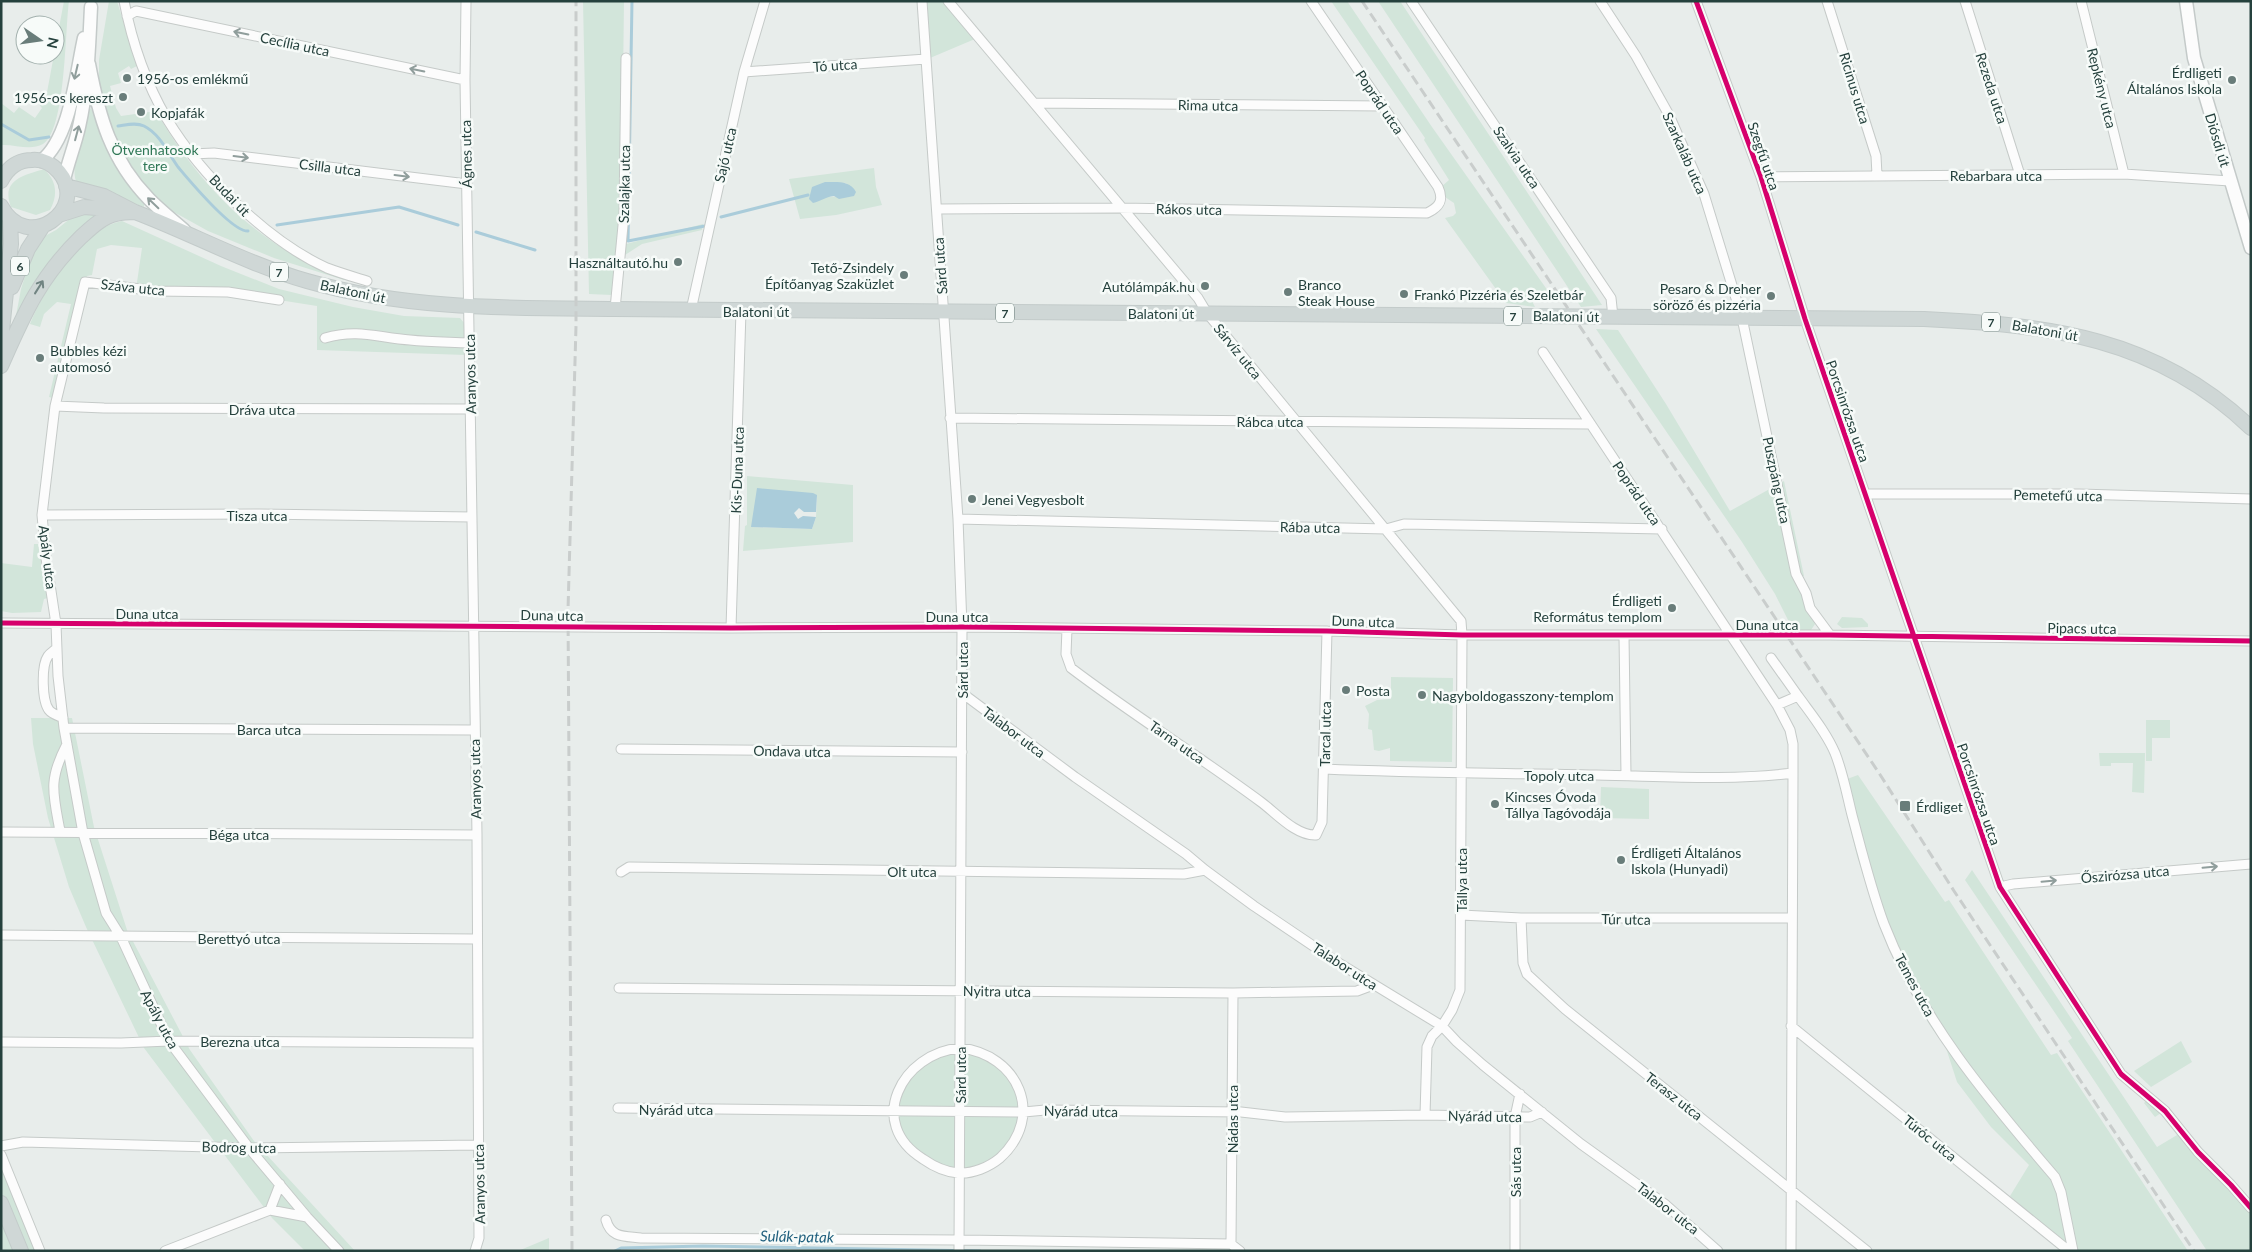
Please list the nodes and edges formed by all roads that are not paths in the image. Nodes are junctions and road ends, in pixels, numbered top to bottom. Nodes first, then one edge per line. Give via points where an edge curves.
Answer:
1 (124, 1) edge
2 (466, 1) edge
3 (765, 1) edge
4 (922, 1) edge
5 (948, 1) edge
6 (1312, 1) edge
7 (1411, 1) edge
8 (1600, 1) edge
9 (1696, 1) edge
10 (1828, 1) edge
11 (1964, 1) edge
12 (2081, 1) edge
13 (2186, 1) edge
14 (91, 4) edge
15 (137, 6) edge
16 (127, 16) junction
17 (626, 58) dead end
18 (926, 59) junction
19 (88, 64) junction
20 (744, 72) junction
21 (465, 80) junction
22 (1034, 103) junction
23 (1383, 106) junction
24 (192, 154) junction
25 (1, 159) edge
26 (41, 161) junction
27 (17, 163) junction
28 (2124, 174) junction
29 (1877, 175) junction
30 (2020, 175) junction
31 (1761, 177) junction
32 (1, 181) edge
33 (2230, 181) junction
34 (65, 183) junction
35 (467, 184) junction
36 (1439, 205) joint
37 (1, 206) edge
38 (1120, 208) junction
39 (937, 209) junction
40 (135, 212) junction
41 (59, 215) junction
42 (10, 219) junction
43 (43, 226) junction
44 (190, 235) junction
45 (2251, 248) edge
46 (367, 280) dead end
47 (279, 300) dead end
48 (469, 307) junction
49 (5, 310) junction
50 (615, 310) junction
51 (691, 310) junction
52 (741, 311) junction
53 (944, 312) junction
54 (1207, 313) junction
55 (1613, 317) junction
56 (1742, 318) junction
57 (1805, 319) junction
58 (325, 338) dead end
59 (1, 340) edge
60 (469, 343) junction
61 (1542, 352) dead end
62 (1, 366) edge
63 (55, 406) junction
64 (470, 409) junction
65 (950, 418) junction
66 (1295, 422) junction
67 (1590, 424) junction
68 (2251, 428) edge
69 (1865, 494) junction
70 (2251, 499) edge
71 (42, 515) junction
72 (472, 517) junction
73 (958, 519) junction
74 (1386, 529) junction
75 (1662, 530) junction
76 (1, 623) edge
77 (56, 624) junction
78 (473, 626) junction
79 (962, 627) junction
80 (731, 628) junction
81 (1067, 629) junction
82 (1327, 631) junction
83 (1462, 635) junction
84 (1732, 635) junction
85 (1830, 635) junction
86 (1624, 636) junction
87 (1913, 637) junction
88 (2251, 641) edge
89 (57, 648) junction
90 (1771, 658) dead end
91 (962, 692) junction
92 (1798, 696) junction
93 (1778, 705) junction
94 (64, 723) junction
95 (474, 730) junction
96 (67, 743) junction
97 (621, 749) dead end
98 (962, 752) junction
99 (1324, 769) junction
100 (1793, 773) junction
101 (1460, 774) junction
102 (1626, 775) junction
103 (60, 831) junction
104 (1, 832) edge
105 (83, 833) junction
106 (477, 835) junction
107 (1316, 835) joint
108 (2251, 864) edge
109 (1205, 870) junction
110 (961, 871) junction
111 (621, 872) dead end
112 (2000, 887) junction
113 (1461, 915) junction
114 (1521, 918) junction
115 (1792, 918) junction
116 (1, 935) edge
117 (121, 937) junction
118 (476, 939) junction
119 (1373, 985) junction
120 (619, 988) dead end
121 (960, 991) junction
122 (1233, 993) junction
123 (1442, 1026) junction
124 (1792, 1026) junction
125 (169, 1041) junction
126 (1, 1042) edge
127 (478, 1043) junction
128 (960, 1048) junction
129 (1520, 1094) junction
130 (618, 1108) dead end
131 (893, 1110) junction
132 (960, 1110) junction
133 (1024, 1112) junction
134 (1542, 1112) junction
135 (1232, 1113) junction
136 (1425, 1115) junction
137 (1515, 1117) junction
138 (478, 1145) junction
139 (1, 1146) edge
140 (249, 1148) junction
141 (1, 1155) edge
142 (959, 1173) junction
143 (280, 1184) junction
144 (1793, 1190) junction
145 (2251, 1208) edge
146 (270, 1210) junction
147 (3, 1211) edge
148 (307, 1217) junction
149 (606, 1220) dead end
150 (959, 1240) junction
151 (1231, 1244) junction
152 (177, 1249) edge
153 (21, 1251) edge
154 (40, 1251) edge
155 (165, 1251) edge
156 (339, 1251) edge
157 (475, 1251) edge
158 (959, 1251) edge
159 (1240, 1251) edge
160 (1516, 1251) edge
161 (1718, 1251) edge
162 (1791, 1251) edge
163 (1867, 1251) edge
164 (2068, 1251) edge
165 (2073, 1251) edge

1 - 16 street, Budai út
2 - 21 street, Ágnes utca
3 - 20 street, Sajó utca
4 - 18 street, Sárd utca
5 - 22 street, Sárvíz utca
6 - 23 street, Poprád utca
7 - 55 street, Szalvia utca via 1611,298
8 - 56 street, Szarkaláb utca via 1669,115 1691,162
9 - 31 street, Szegfű utca
10 - 29 street, Ricinus utca via 1876,156
11 - 30 street, Rezeda utca
12 - 28 street, Repkény utca
13 - 33 main road, Diósdi út via 2194,58
14 - 19 main road
14 -> 26 main road via 60,137
15 - 16 street, Cecília utca
21 -> 15 street, Cecília utca via 210,26
16 - 24 street, Budai út via 156,98
17 - 50 street, Szalajka utca via 624,214
18 - 20 street, Tó utca
18 - 39 street, Sárd utca
34 -> 19 main road via 79,128
44 -> 19 main road via 149,199 115,152 97,108
20 - 51 street, Sajó utca
21 - 35 street, Ágnes utca
22 - 23 street, Rima utca
22 - 38 street, Sárvíz utca
23 - 36 street, Poprád utca via 1438,187 1441,194
24 -> 35 street, Csilla utca via 214,153
24 - 46 street, Budai út via 233,200 273,235 322,265
25 - 27 main road
26 - 27 main road
26 - 34 main road via 54,167
27 - 32 main road
28 - 30 street, Rebarbara utca
28 - 33 street, Rebarbara utca
29 - 30 street, Rebarbara utca
29 - 31 street, Rebarbara utca
31 - 57 street, Szegfű utca
33 - 45 main road, Diósdi út
34 - 40 main road, Balatoni út / 7 via 104,196
34 - 41 main road via 66,201
35 - 48 street, Ágnes utca
36 - 38 street, Rákos utca via 1427,213
37 - 42 main road
38 - 39 street, Rákos utca
38 - 54 street, Sárvíz utca via 1198,298
39 - 53 street, Sárd utca
40 - 41 main road, 7 via 84,207
40 - 44 main road, Balatoni út / 7
62 -> 40 main road via 32,298 65,253 107,217
41 - 43 main road, 6
42 - 43 main road via 25,227
42 - 49 main road, 6
43 - 49 main road, 6 via 21,265
44 - 48 main road, Balatoni út / 7 via 258,265 306,281 373,297
47 - 63 street, Száva utca via 228,292 156,291 86,282
48 - 50 main road, Balatoni út / 7
48 - 60 street, Aranyos utca
49 - 59 main road, 6
50 - 51 main road, Balatoni út / 7
51 - 52 main road, Balatoni út / 7
52 - 53 main road, Balatoni út / 7
52 - 80 street, Kis-Duna utca
53 - 54 main road, Balatoni út / 7
53 - 65 street, Sárd utca
54 - 55 main road, Balatoni út / 7
54 - 66 street, Sárvíz utca
55 - 56 main road, Balatoni út / 7
56 - 57 main road, Balatoni út / 7
56 - 85 street, Puszpáng utca via 1796,574 1810,608
57 - 68 main road, Balatoni út / 7 via 1985,322 2103,341 2159,364 2192,382
57 - 69 street, Porcsinrózsa utca
58 - 60 street via 364,332 409,340
60 - 64 street, Aranyos utca
61 - 67 street, Poprád utca
63 - 64 street, Dráva utca
63 - 71 street, Apály utca
64 - 72 street, Aranyos utca
65 - 66 street, Rábca utca
65 - 73 street, Sárd utca
66 - 67 street, Rábca utca
66 - 74 street, Sárvíz utca
67 - 75 street, Poprád utca
69 - 70 street, Pemetefű utca via 2079,494
69 - 87 street, Porcsinrózsa utca
71 - 72 street, Tisza utca
71 - 77 street, Apály utca
72 - 78 street, Aranyos utca
73 - 74 street, Rába utca
73 - 79 street, Sárd utca
74 - 75 street, Rába utca via 1404,524
74 - 83 street, Sárvíz utca via 1457,614
75 - 84 street, Poprád utca
76 - 77 street, Duna utca
77 - 78 street, Duna utca
77 - 89 street, Apály utca
78 - 80 street, Duna utca
78 - 95 street, Aranyos utca
79 - 80 street, Duna utca
79 - 81 street, Duna utca
79 - 91 street, Sárd utca
81 - 82 street, Duna utca
81 - 107 street, Tarna utca via 1066,654 1071,668 1295,828
82 - 83 street, Duna utca
82 - 99 street, Tarcal utca
83 - 86 street, Duna utca
83 - 101 street, Tállya utca
84 - 85 street, Duna utca
84 - 86 street, Duna utca
84 - 93 street
85 - 87 street, Duna utca
86 - 102 street
87 - 88 street, Pipacs utca
87 - 112 street, Porcsinrózsa utca
89 - 94 street, Apály utca
89 - 94 street via 48,655 43,681 46,704
90 - 92 street, Temes utca
91 - 98 street, Sárd utca
91 - 109 street, Talabor utca
92 - 93 street
92 - 165 street, Temes utca via 1835,754 1877,900 1902,962 1935,1024 1988,1100 2055,1177
93 - 100 street via 1790,730
94 - 95 street, Barca utca
94 - 96 street, Apály utca
95 - 106 street, Aranyos utca
96 - 103 street via 59,759 52,789
96 - 105 street, Apály utca
97 - 98 street, Ondava utca
98 - 110 street, Sárd utca
99 - 101 street, Topoly utca
99 - 107 street, Tarcal utca via 1322,822
100 - 102 street, Topoly utca via 1755,777
100 - 115 street
101 - 102 street, Topoly utca
101 - 113 street, Tállya utca
103 - 104 street, Béga utca
103 - 105 street, Béga utca
105 - 106 street, Béga utca
105 - 117 street, Apály utca via 106,913
106 - 118 street, Aranyos utca
112 -> 108 street, Őszirózsa utca
109 - 110 street, Olt utca via 1184,874
109 - 119 street, Talabor utca
110 - 111 street, Olt utca via 629,867
110 - 121 street, Sárd utca
112 - 145 street, Porcsinrózsa utca via 2116,1069 2165,1111 2198,1152
113 - 114 street, Túr utca
113 - 123 street, Tállya utca via 1460,990
114 - 115 street, Túr utca
114 - 144 street, Terasz utca via 1523,963 1534,982
115 - 124 street
116 - 117 street, Berettyó utca
117 - 118 street, Berettyó utca
117 - 125 street, Apály utca
118 - 127 street, Aranyos utca
119 - 122 street, Nyitra utca via 1357,991
119 - 123 street, Talabor utca
120 - 121 street, Nyitra utca
121 - 122 street, Nyitra utca
121 - 128 street, Sárd utca
122 - 135 street, Nádas utca
123 - 129 street, Talabor utca via 1456,1042
123 - 136 street, Tállya utca via 1426,1047
124 - 144 street
124 - 164 street, Túróc utca
125 - 126 street, Berezna utca
125 - 127 street, Berezna utca
125 - 140 street, Apály utca
127 - 138 street, Aranyos utca
128 - 131 street via 940,1051 917,1067 898,1092
128 - 132 street, Sárd utca
128 - 133 street via 988,1055 1004,1066 1018,1087
129 - 134 street, Talabor utca
129 - 137 street, Sás utca
130 - 131 street, Nyárád utca
131 - 132 street, Nyárád utca
131 - 142 street via 897,1130 905,1145 932,1165
132 - 133 street, Nyárád utca
132 - 142 street, Sárd utca
133 - 135 street, Nyárád utca
133 - 142 street via 1020,1131 1003,1155 987,1167
134 - 137 street, Nyárád utca via 1530,1117
134 - 161 street, Talabor utca via 1666,1206
135 - 136 street, Nyárád utca via 1285,1117
135 - 151 street, Nádas utca
136 - 137 street, Nyárád utca
137 - 160 street, Sás utca
138 - 140 street, Bodrog utca
138 - 157 street, Aranyos utca via 480,1238
139 - 140 street, Bodrog utca via 23,1142
140 - 143 street, Apály utca
141 - 154 street
142 - 150 street, Sárd utca
143 - 146 street
143 - 148 street, Apály utca
144 - 162 street
144 - 163 street, Terasz utca
146 - 148 street
146 - 152 street
147 - 153 main road
148 - 156 street, Apály utca
149 - 150 street via 609,1230 616,1234 642,1238
150 - 151 street
150 - 158 street, Sárd utca
151 - 159 street
152 - 155 street

